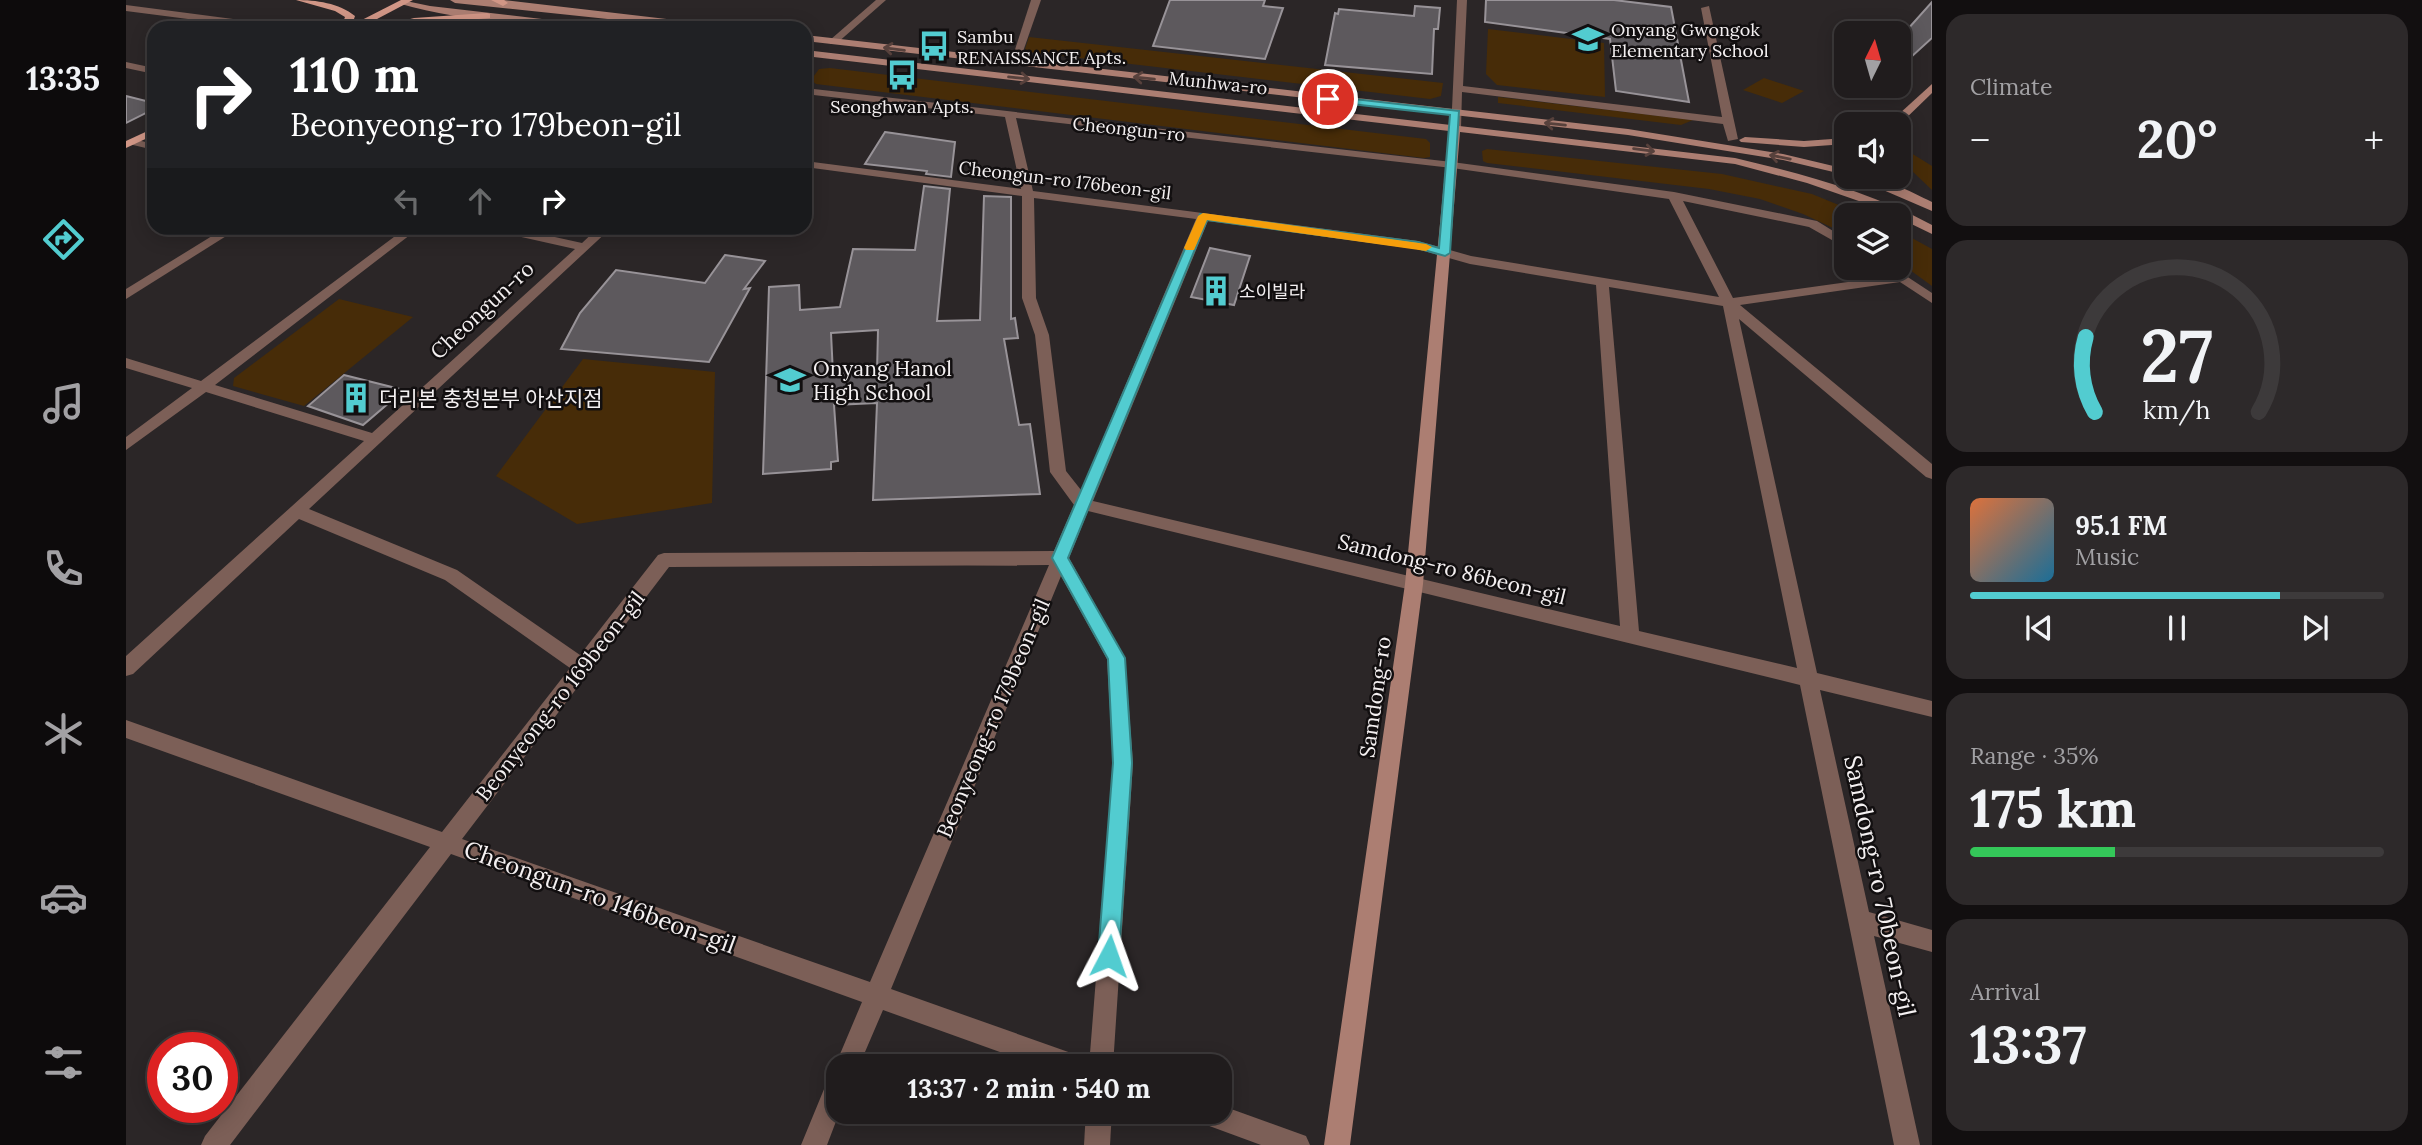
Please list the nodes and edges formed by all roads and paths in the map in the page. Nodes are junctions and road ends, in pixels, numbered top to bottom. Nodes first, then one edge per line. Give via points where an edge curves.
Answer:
1 (301, 0) edge
2 (387, 0) edge
3 (442, 0) edge
4 (454, 0) edge
5 (881, 0) edge
6 (1036, 0) edge
7 (1462, 0) edge
8 (406, 1) edge
9 (499, 1) edge
10 (126, 8) edge
11 (1706, 8) dead end
12 (487, 16) junction
13 (226, 21) edge
14 (348, 21) edge
15 (367, 21) edge
16 (414, 21) edge
17 (531, 21) edge
18 (661, 21) edge
19 (812, 39) edge
20 (833, 41) junction
21 (812, 55) edge
22 (1014, 63) junction
23 (126, 65) edge
24 (147, 70) edge
25 (1932, 87) edge
26 (1457, 88) junction
27 (812, 93) edge
28 (1906, 112) edge
29 (1010, 115) junction
30 (1455, 120) junction
31 (1729, 121) junction
32 (147, 135) edge
33 (1732, 139) junction
34 (1689, 141) junction
35 (1834, 142) edge
36 (130, 144) edge
37 (812, 165) edge
38 (1452, 165) junction
39 (1834, 169) edge
40 (1833, 185) joint
41 (1894, 189) edge
42 (1909, 189) edge
43 (1028, 194) junction
44 (1674, 196) junction
45 (1932, 206) edge
46 (1203, 216) junction
47 (1932, 230) edge
48 (222, 235) edge
49 (404, 235) edge
50 (530, 235) edge
51 (597, 235) edge
52 (1834, 237) edge
53 (584, 247) junction
54 (1445, 253) junction
55 (1889, 280) edge
56 (1906, 280) edge
57 (1602, 282) junction
58 (126, 295) edge
59 (1932, 299) edge
60 (1729, 303) junction
61 (126, 363) edge
62 (205, 387) junction
63 (376, 439) junction
64 (126, 445) edge
65 (1932, 473) edge
66 (1082, 504) junction
67 (297, 511) junction
68 (1060, 558) junction
69 (1414, 584) junction
70 (1630, 636) junction
71 (582, 667) junction
72 (126, 668) edge
73 (1810, 679) junction
74 (1932, 709) edge
75 (126, 729) edge
76 (447, 843) junction
77 (1862, 922) junction
78 (1932, 941) edge
79 (876, 996) junction
80 (852, 1054) edge
81 (1040, 1054) edge
82 (1102, 1054) edge
83 (826, 1116) edge
84 (1232, 1122) edge
85 (1098, 1124) edge
86 (214, 1145) edge
87 (814, 1145) edge
88 (1097, 1145) edge
89 (1297, 1145) edge
90 (1337, 1145) edge
91 (1907, 1145) edge

1 - 14 main road via 338,9 350,16
2 - 8 main road
3 - 8 main road
4 - 9 main road
5 - 20 street
6 - 22 street
7 - 26 street
8 - 12 main road via 429,9
8 - 15 main road
9 - 18 main road
10 - 13 street
11 - 31 street
12 - 16 main road
12 - 17 main road
19 - 20 main road, Munhwa-ro
22 -> 20 main road, Munhwa-ro
21 -> 30 main road, Munhwa-ro
30 -> 22 main road, Munhwa-ro
23 - 24 street
25 - 28 main road
26 - 30 street
26 - 31 street
27 - 29 street, Cheongun-ro
29 - 38 street, Cheongun-ro
29 - 43 street
34 -> 30 main road, Munhwa-ro
30 - 38 main road, Samdong-ro
30 -> 40 main road, Munhwa-ro via 1735,161
31 - 33 street
32 - 36 main road
33 - 34 main road
33 - 35 main road
39 -> 34 main road, Munhwa-ro
37 - 43 street, Cheongun-ro 176beon-gil
38 - 44 street
38 - 54 main road, Samdong-ro
40 - 47 main road, Munhwa-ro
41 - 45 main road
42 - 45 main road
43 - 46 street, Cheongun-ro 176beon-gil
43 - 66 street via 1029,298 1042,335 1058,472
44 - 52 street via 1813,224
44 - 60 street
46 - 54 street, Cheongun-ro 176beon-gil via 1418,245
46 - 66 street, Beonyeong-ro 179beon-gil
48 - 58 street
49 - 62 street
50 - 53 street
51 - 53 street, Cheongun-ro
53 - 63 street, Cheongun-ro
54 - 57 street
54 - 69 main road, Samdong-ro
55 - 60 street
56 - 59 street
57 - 60 street
57 - 70 street
60 - 65 street
60 - 73 street
61 - 62 street
62 - 63 street
62 - 64 street
63 - 67 street, Cheongun-ro
66 - 68 street, Beonyeong-ro 179beon-gil
66 - 69 street, Samdong-ro 86beon-gil
67 - 71 street via 451,575
67 - 72 street, Cheongun-ro
68 - 71 street, Beonyeong-ro 169beon-gil via 664,560
68 - 79 street, Beonyeong-ro 179beon-gil
68 - 82 street via 1116,658 1123,763
69 - 70 street, Samdong-ro 86beon-gil
69 - 90 main road, Samdong-ro
70 - 73 street, Samdong-ro 86beon-gil
71 - 76 street, Beonyeong-ro 169beon-gil
73 - 74 street, Samdong-ro 86beon-gil
73 - 77 street, Samdong-ro 70beon-gil
75 - 76 street, Cheongun-ro 146beon-gil
76 - 79 street, Cheongun-ro 146beon-gil
76 - 86 street, Beonyeong-ro 169beon-gil
77 - 78 street
77 - 91 street, Samdong-ro 70beon-gil
79 - 80 street, Beonyeong-ro 179beon-gil
79 - 81 street, Cheongun-ro 146beon-gil
83 - 87 street
84 - 89 street
85 - 88 street

